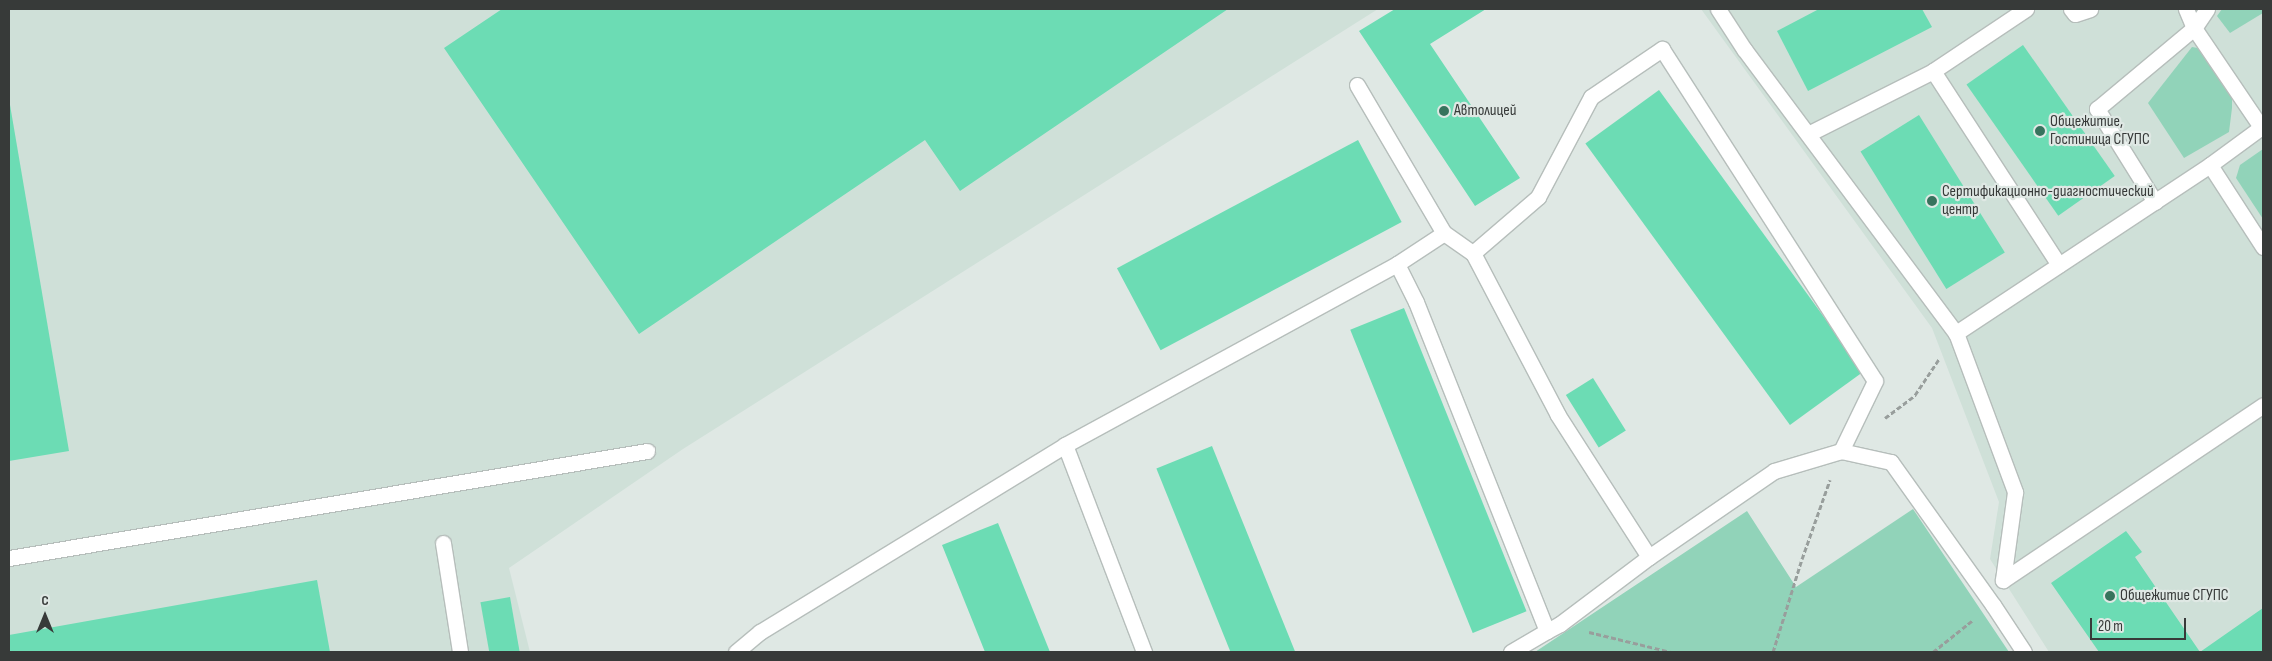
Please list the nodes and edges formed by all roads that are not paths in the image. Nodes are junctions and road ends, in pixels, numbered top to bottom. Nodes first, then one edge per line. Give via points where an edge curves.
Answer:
1 (1718, 9) edge
2 (2026, 9) edge
3 (2071, 9) edge
4 (2090, 9) edge
5 (2186, 9) edge
6 (2207, 9) edge
7 (2194, 28) junction
8 (1933, 71) junction
9 (1357, 86) dead end
10 (2262, 126) edge
11 (1808, 134) junction
12 (2210, 165) junction
13 (2155, 202) junction
14 (1444, 233) junction
15 (2263, 247) edge
16 (1473, 253) junction
17 (1397, 264) junction
18 (2059, 265) junction
19 (1956, 333) junction
20 (2263, 405) edge
21 (1065, 445) junction
22 (647, 450) dead end
23 (1841, 450) junction
24 (443, 543) dead end
25 (9, 558) edge
26 (1649, 558) junction
27 (1554, 628) junction
28 (460, 652) edge
29 (736, 652) edge
30 (1144, 652) edge
31 (1511, 652) edge
32 (2024, 652) edge

1 - 11 lane
2 - 8 lane
3 - 4 lane via 2075,14
5 - 7 lane
6 - 7 lane
7 - 10 lane
7 - 13 lane via 2097,109
8 - 11 lane
8 - 18 lane
9 - 14 lane
10 - 12 lane
11 - 19 lane
12 - 13 lane
12 - 15 lane
13 - 18 lane
14 - 16 lane
14 - 17 lane
16 - 23 lane via 1538,197 1591,97 1662,49 1875,381
16 - 26 lane via 1558,415
17 - 21 lane
17 - 27 lane
18 - 19 lane
19 - 20 lane via 2015,492 2003,580
21 - 29 lane via 760,632
21 - 30 lane
22 - 25 lane
23 - 26 lane via 1774,471
23 - 32 lane via 1891,462
24 - 28 lane
26 - 27 lane
27 - 31 lane

